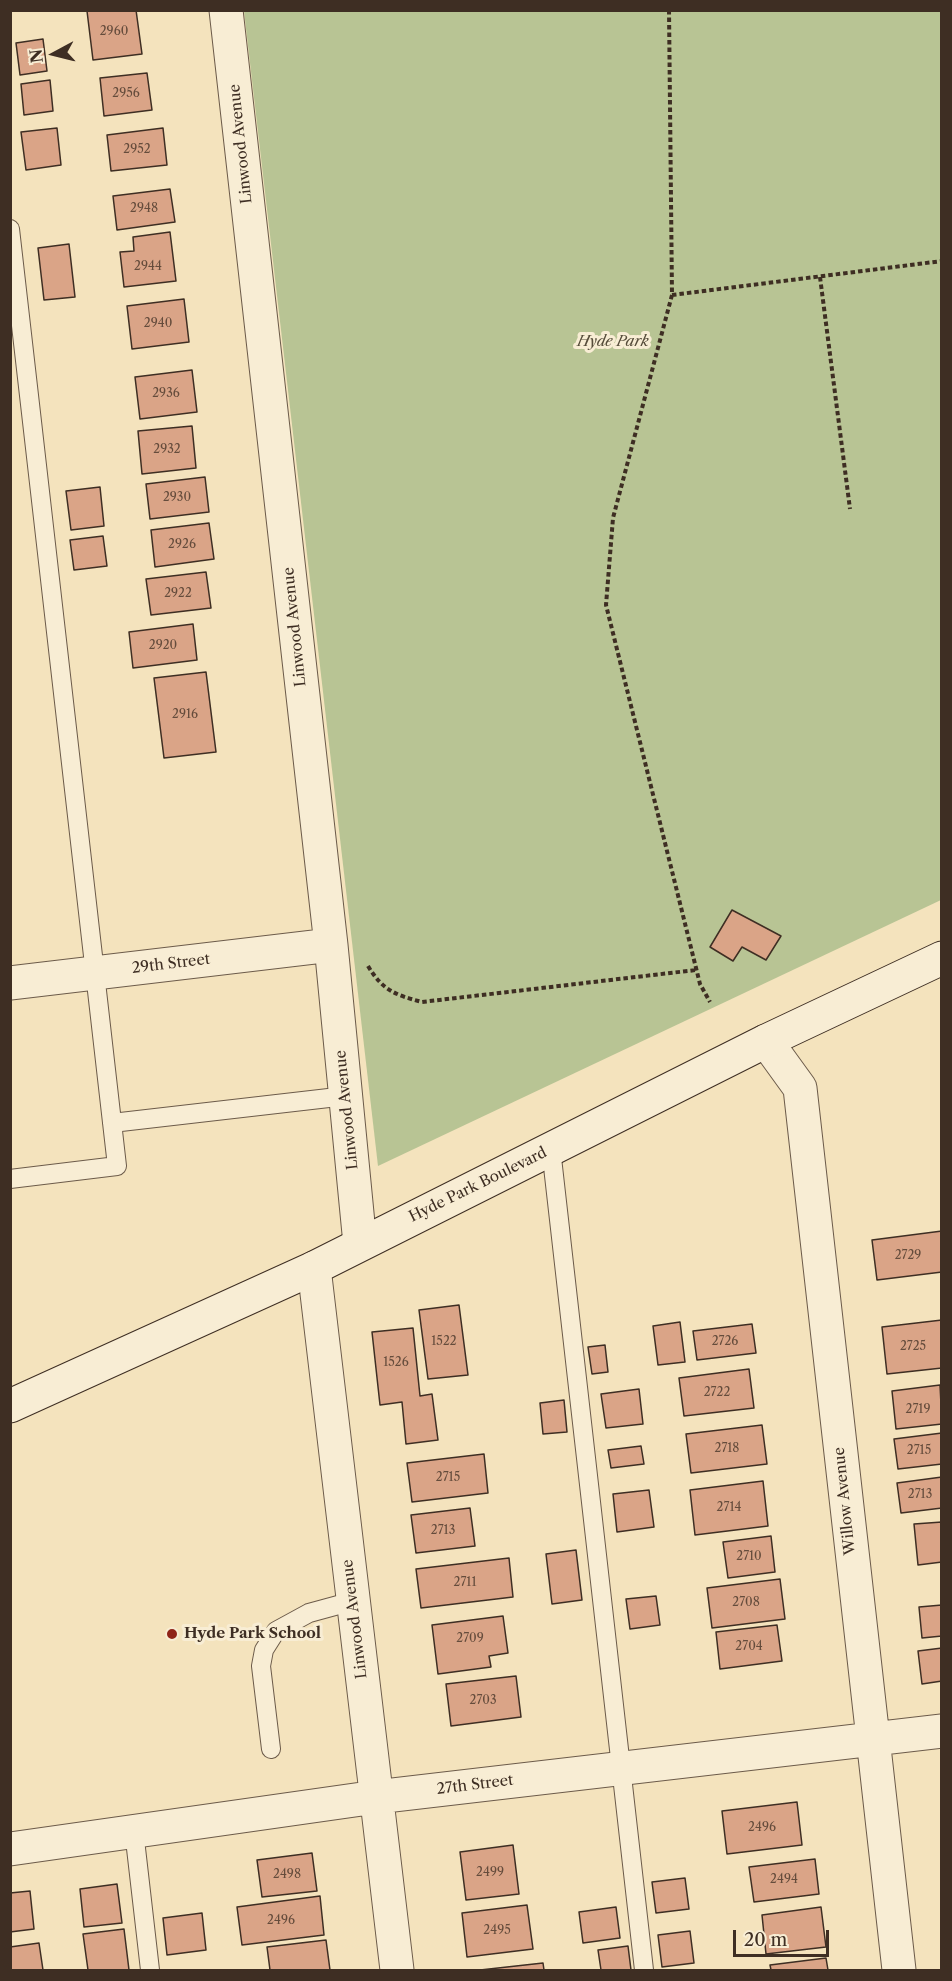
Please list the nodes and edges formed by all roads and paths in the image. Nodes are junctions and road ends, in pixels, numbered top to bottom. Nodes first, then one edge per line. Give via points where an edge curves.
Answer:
1 (226, 10) edge
2 (669, 10) edge
3 (10, 229) edge
4 (942, 261) edge
5 (820, 277) junction
6 (672, 295) junction
7 (850, 509) dead end
8 (331, 945) junction
9 (942, 958) edge
10 (366, 963) dead end
11 (696, 970) junction
12 (96, 974) junction
13 (10, 983) edge
14 (710, 1002) dead end
15 (766, 1041) junction
16 (346, 1096) junction
17 (112, 1123) junction
18 (551, 1149) junction
19 (10, 1179) edge
20 (360, 1244) junction
21 (314, 1268) junction
22 (10, 1406) edge
23 (353, 1601) junction
24 (942, 1731) edge
25 (872, 1738) junction
26 (271, 1749) dead end
27 (621, 1768) junction
28 (376, 1797) junction
29 (134, 1832) junction
30 (10, 1849) edge
31 (150, 1971) edge
32 (397, 1971) edge
33 (644, 1971) edge
34 (899, 1971) edge

1 - 8 street, Linwood Avenue
2 - 6 path
3 - 12 lane
4 - 5 path
5 - 6 path
5 - 7 path
6 - 11 path via 613,518 606,605
8 - 12 street, 29th Street
8 - 16 street, Linwood Avenue
9 - 15 street, Hyde Park Boulevard
10 - 11 path via 375,978 395,995 422,1002
11 - 14 path
12 - 13 street, 29th Street
12 - 17 lane
15 - 18 street, Hyde Park Boulevard
15 - 25 street, Willow Avenue via 800,1088
16 - 17 lane
16 - 20 street, Linwood Avenue
17 - 19 lane via 117,1166
18 - 20 street, Hyde Park Boulevard
18 - 27 lane
20 - 21 street, Hyde Park Boulevard
21 - 22 street, Hyde Park Boulevard
21 - 23 street, Linwood Avenue
23 - 26 lane via 309,1613 276,1631 264,1650 261,1666
23 - 28 street, Linwood Avenue
24 - 25 street, 27th Street
25 - 27 street, 27th Street
25 - 34 street, Willow Avenue
27 - 28 street, 27th Street
27 - 33 lane
28 - 29 street, 27th Street
28 - 32 street, Linwood Avenue
29 - 30 street, 27th Street
29 - 31 lane

